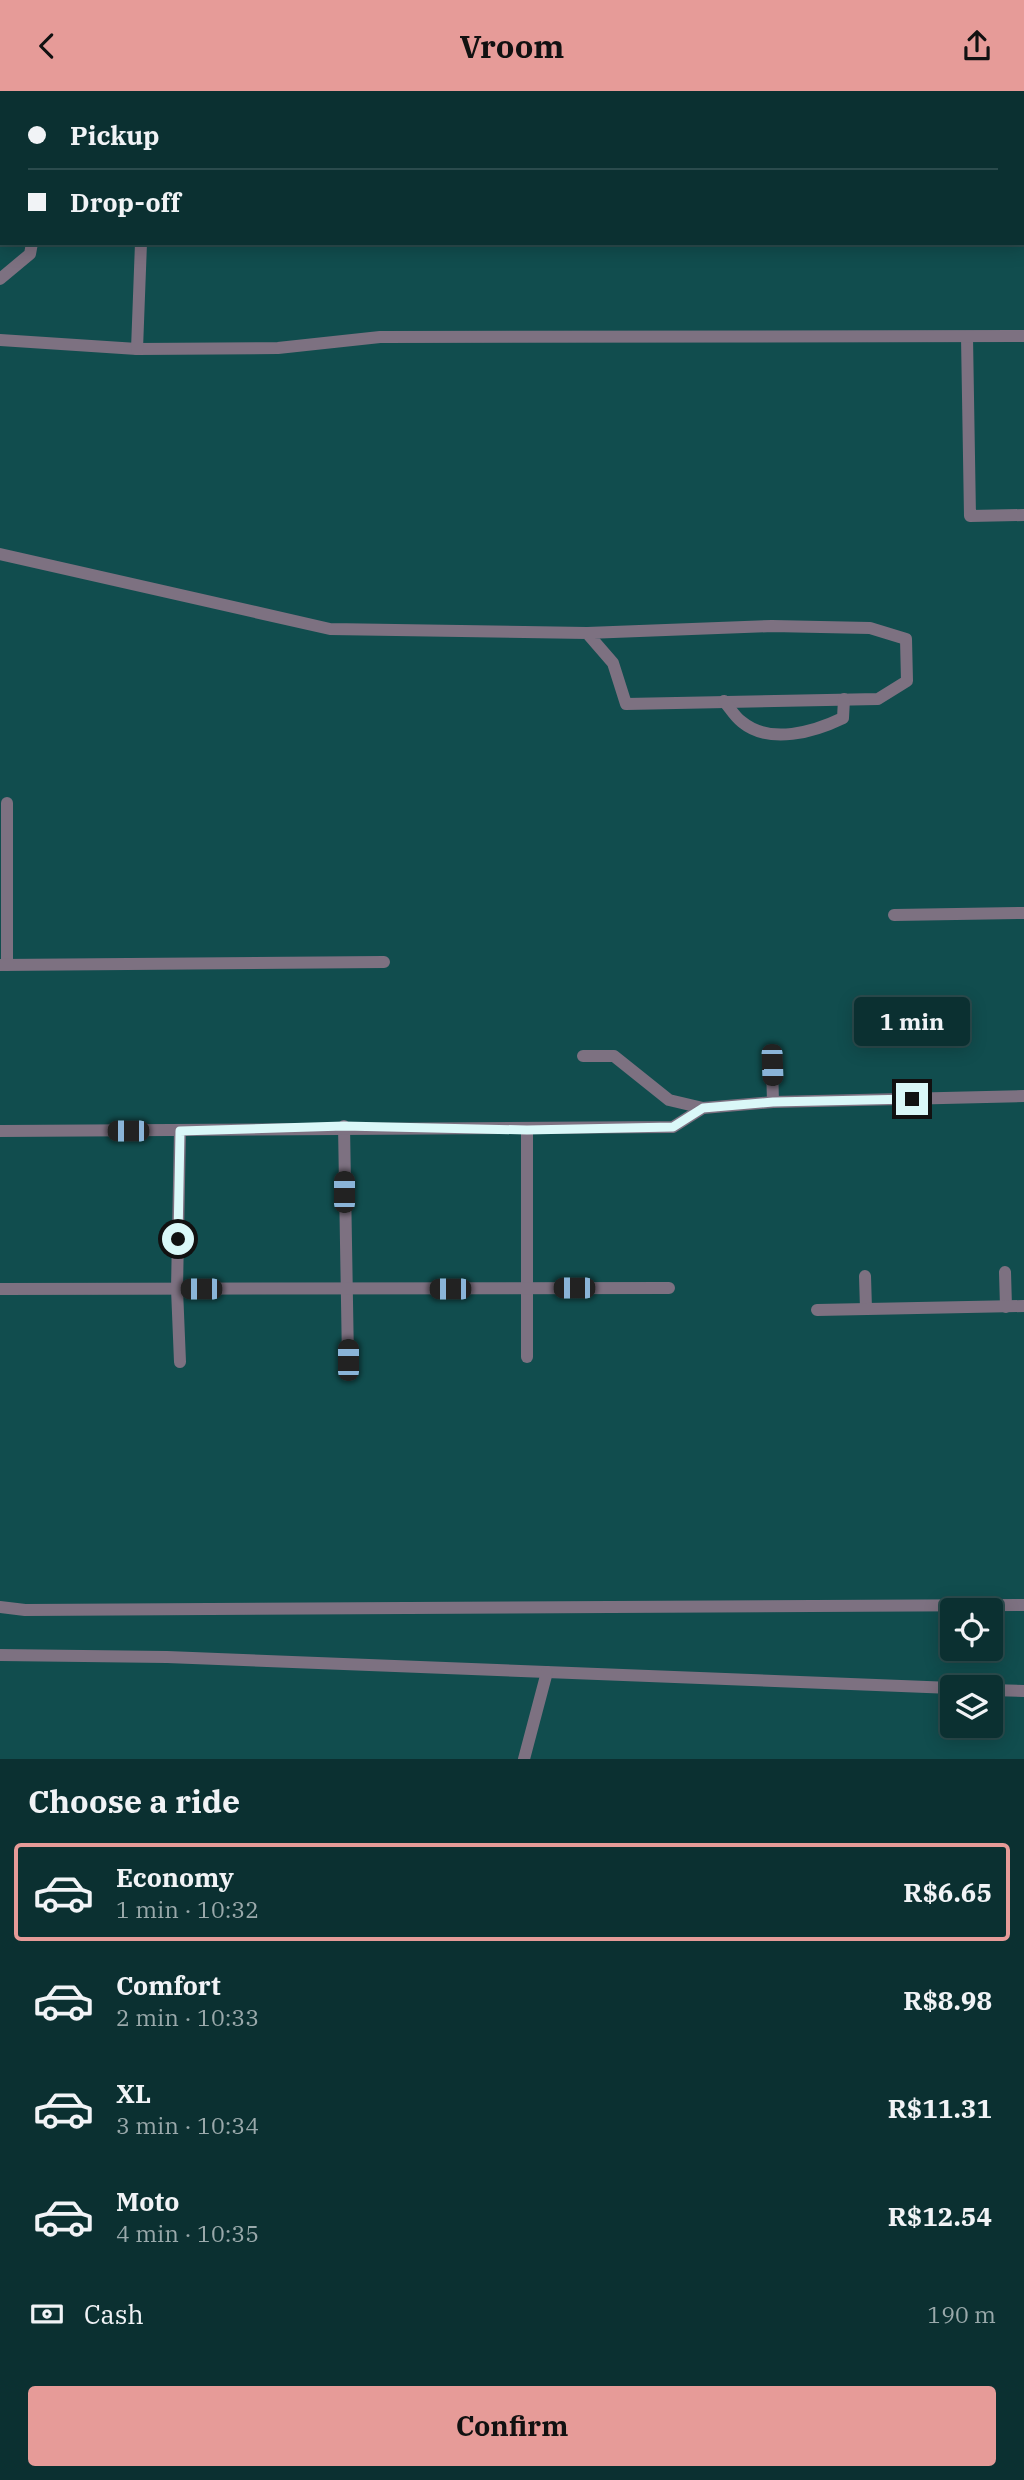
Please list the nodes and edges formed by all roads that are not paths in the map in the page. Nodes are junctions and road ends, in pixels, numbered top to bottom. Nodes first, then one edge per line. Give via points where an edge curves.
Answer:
1 (32, 245) edge
2 (141, 245) edge
3 (0, 279) edge
4 (1024, 336) edge
5 (967, 337) junction
6 (0, 340) edge
7 (137, 349) junction
8 (1024, 515) edge
9 (0, 554) edge
10 (587, 633) junction
11 (844, 699) junction
12 (724, 701) junction
13 (8, 803) dead end
14 (1024, 913) edge
15 (894, 915) dead end
16 (384, 962) dead end
17 (4, 965) edge
18 (583, 1056) dead end
19 (772, 1065) dead end
20 (1024, 1096) edge
21 (773, 1102) junction
22 (703, 1108) junction
23 (344, 1126) junction
24 (527, 1130) junction
25 (0, 1131) edge
26 (180, 1131) junction
27 (1005, 1272) dead end
28 (865, 1276) dead end
29 (526, 1288) junction
30 (668, 1288) dead end
31 (0, 1289) edge
32 (177, 1289) junction
33 (347, 1289) junction
34 (1024, 1306) edge
35 (1006, 1307) junction
36 (866, 1309) junction
37 (817, 1310) dead end
38 (527, 1357) dead end
39 (348, 1360) dead end
40 (180, 1361) dead end
41 (1024, 1605) edge
42 (0, 1607) edge
43 (0, 1655) edge
44 (547, 1672) junction
45 (940, 1688) edge
46 (1003, 1690) edge
47 (1024, 1691) edge
48 (524, 1759) edge

1 - 3 lane via 30,254
2 - 7 lane
4 - 5 lane
5 - 7 lane via 380,337 278,348
5 - 8 lane via 970,514
6 - 7 lane
9 - 10 lane via 330,629
10 - 11 lane via 846,627 870,628 906,639 907,681 878,699
10 - 12 lane via 613,663 626,704
11 - 12 lane
11 - 12 lane via 843,718 818,730 773,735 743,724
13 - 17 lane
14 - 15 lane
16 - 17 lane
18 - 22 lane via 614,1056 669,1100
19 - 21 lane
20 - 21 lane
21 - 22 lane
22 - 24 lane via 673,1127
23 - 24 lane
23 - 26 lane
23 - 33 lane
24 - 29 lane
25 - 26 lane
26 - 32 lane
27 - 35 lane
28 - 36 lane
29 - 30 lane
29 - 33 lane
29 - 38 lane
31 - 32 lane
32 - 33 lane
32 - 40 lane
33 - 39 lane
34 - 35 lane
35 - 36 lane
36 - 37 lane
41 - 42 lane
43 - 44 lane via 133,1655
44 - 45 lane
44 - 48 lane
46 - 47 lane

